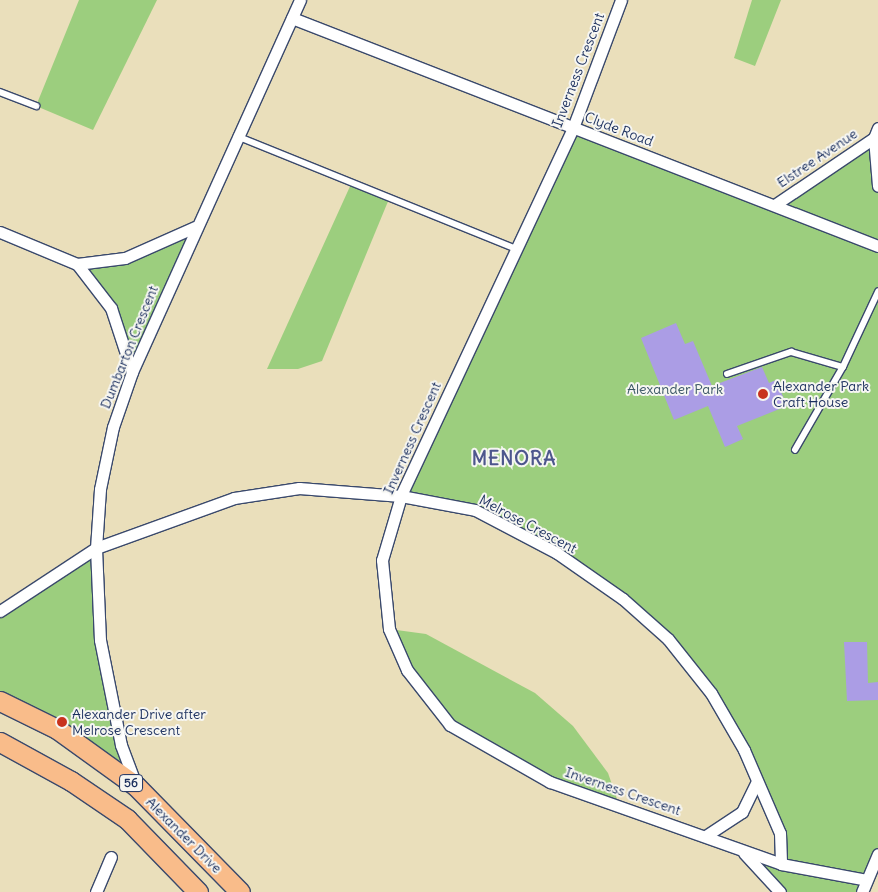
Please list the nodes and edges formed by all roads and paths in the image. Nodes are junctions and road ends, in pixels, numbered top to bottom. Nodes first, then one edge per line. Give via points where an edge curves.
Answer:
1 (300, 0) edge
2 (621, 0) edge
3 (292, 18) junction
4 (0, 92) edge
5 (36, 106) dead end
6 (573, 128) junction
7 (876, 133) edge
8 (238, 136) junction
9 (878, 186) edge
10 (776, 204) junction
11 (195, 227) junction
12 (0, 232) edge
13 (878, 246) edge
14 (516, 249) junction
15 (77, 264) junction
16 (878, 292) edge
17 (843, 367) junction
18 (132, 372) junction
19 (727, 374) dead end
20 (795, 450) dead end
21 (401, 496) junction
22 (96, 548) junction
23 (0, 611) edge
24 (0, 701) edge
25 (0, 742) edge
26 (757, 781) junction
27 (136, 786) junction
28 (707, 834) junction
29 (743, 852) junction
30 (878, 854) edge
31 (111, 857) dead end
32 (781, 864) junction
33 (867, 880) junction
34 (96, 892) edge
35 (198, 892) edge
36 (240, 892) edge
37 (780, 892) edge
38 (862, 892) edge

1 - 3 street, Dumbarton Crescent
2 - 6 street, Inverness Crescent
3 - 6 street, Clyde Road
3 - 8 street, Dumbarton Crescent
4 - 5 lane
6 - 10 street, Clyde Road
6 - 14 street, Inverness Crescent
7 - 9 street, Elstree Avenue
7 - 10 street, Elstree Avenue
8 - 11 street, Dumbarton Crescent
8 - 14 lane
10 - 13 street, Clyde Road
11 - 15 street via 125,258
11 - 18 street, Dumbarton Crescent
12 - 15 street
14 - 21 street, Inverness Crescent
15 - 18 street via 111,308
16 - 17 lane
17 - 19 lane via 791,352
17 - 20 lane
18 - 22 street, Dumbarton Crescent via 113,427 100,488
21 - 22 street, Melrose Crescent via 299,488 234,498
21 - 26 street, Melrose Crescent via 475,510 557,553 623,599 668,639 711,693
21 - 28 street, Inverness Crescent via 382,560 390,629 407,670 450,725 550,782
22 - 23 street, Melrose Crescent
22 - 27 street, Dumbarton Crescent via 100,640 121,746
24 - 27 main road, Alexander Drive / 56 via 57,729
25 - 35 main road, Alexander Drive / 56 via 71,780 128,819
26 - 28 street via 742,812
26 - 32 street, Melrose Crescent via 780,833
27 - 36 main road, Alexander Drive / 56
28 - 29 street, Inverness Crescent
29 - 32 street, Inverness Crescent
29 - 37 street
30 - 33 street
31 - 34 street
32 - 33 street, Inverness Crescent
33 - 38 street

